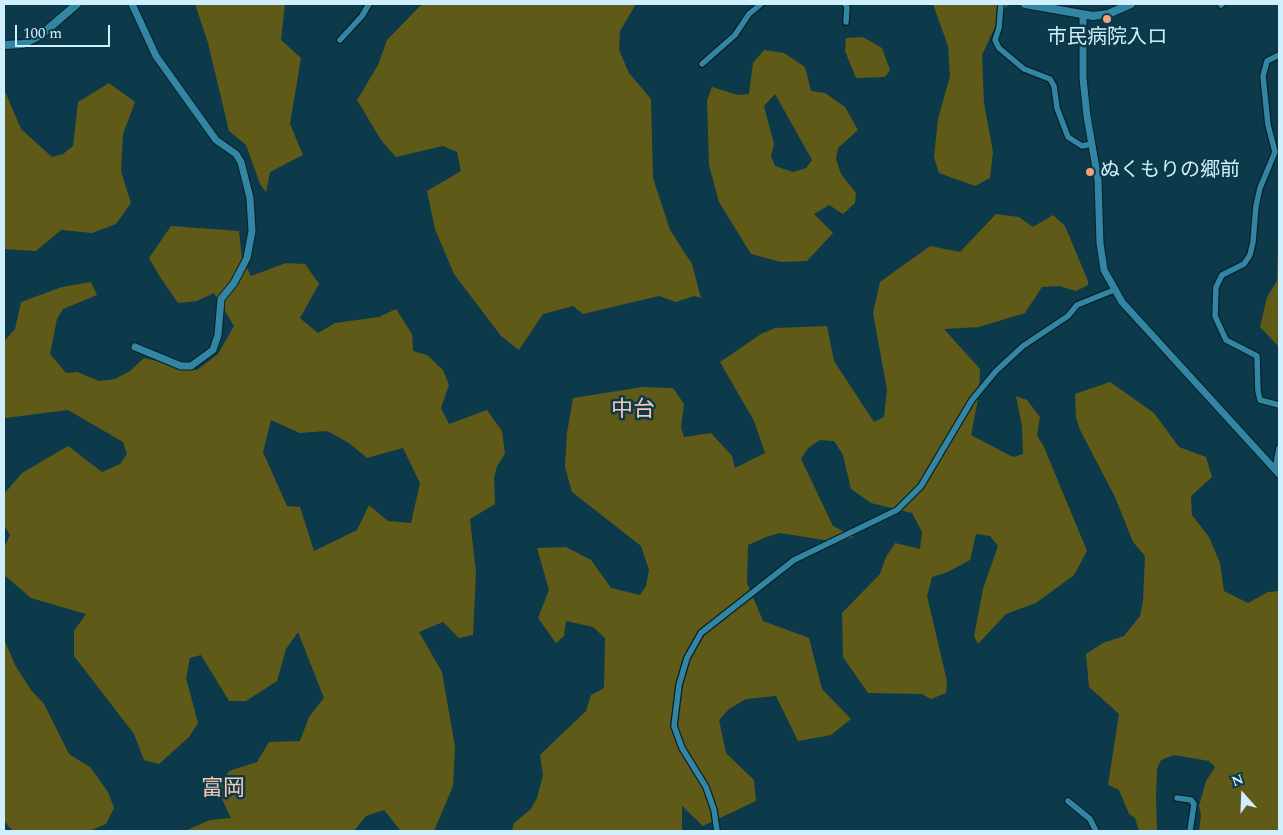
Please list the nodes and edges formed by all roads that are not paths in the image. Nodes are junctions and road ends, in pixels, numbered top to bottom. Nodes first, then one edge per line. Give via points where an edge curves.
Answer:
1 (78, 4) edge
2 (132, 4) edge
3 (369, 4) edge
4 (761, 4) edge
5 (845, 4) edge
6 (1001, 4) edge
7 (1025, 4) edge
8 (1131, 4) edge
9 (1083, 15) junction
10 (846, 22) dead end
11 (340, 40) dead end
12 (4, 45) edge
13 (1279, 55) edge
14 (702, 64) dead end
15 (1091, 144) junction
16 (1114, 290) junction
17 (135, 347) dead end
18 (1279, 405) edge
19 (1279, 448) edge
20 (1277, 472) edge
21 (1176, 798) dead end
22 (1068, 802) dead end
23 (717, 831) edge
24 (1096, 831) edge
25 (1190, 831) edge

1 - 12 main road via 41,36 23,44
2 - 17 street via 156,56 216,140 236,154 241,162 250,198 252,231 247,258 221,299 218,335 213,350 191,366 181,366
3 - 11 street
4 - 14 street via 748,14 735,35
5 - 10 street
6 - 15 street via 995,40 999,48 1024,69 1050,79 1068,137 1082,146
7 - 9 main road
8 - 9 main road via 1108,14
9 - 15 street via 1083,78
13 - 18 street via 1267,61 1263,76 1268,125 1275,152 1260,188 1250,255 1244,264 1222,275 1216,287 1215,316 1226,340 1257,356 1260,400
15 - 16 street via 1098,180 1101,260
16 - 20 street
16 - 23 street via 1077,305 1068,316 1023,346 996,371 972,400 921,486 897,510 794,560 701,633 687,658 679,684 674,726 682,748 706,787
19 - 20 street
21 - 25 street via 1191,800 1194,804
22 - 24 street via 1090,819

